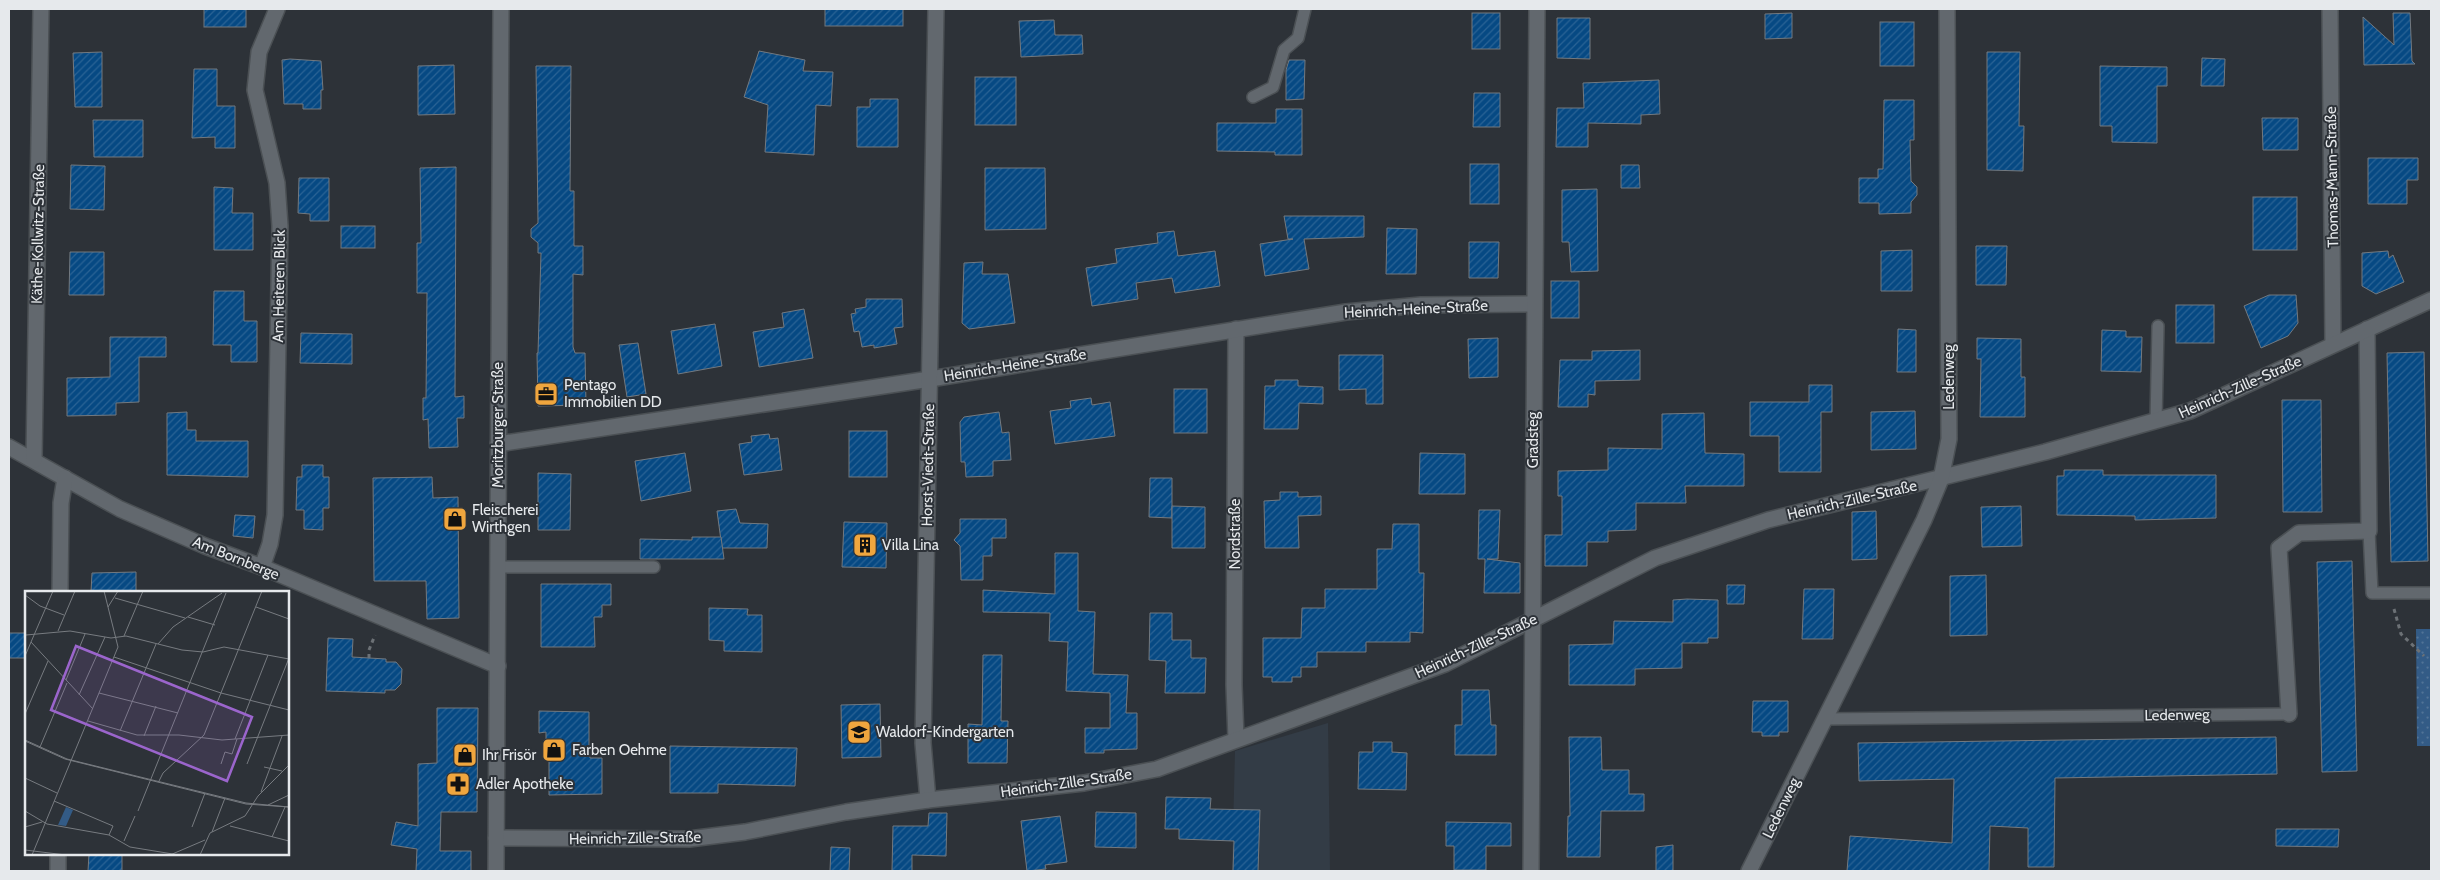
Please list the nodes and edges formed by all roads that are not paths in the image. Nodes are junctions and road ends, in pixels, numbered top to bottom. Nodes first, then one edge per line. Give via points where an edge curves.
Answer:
1 (41, 9) edge
2 (278, 9) edge
3 (501, 9) edge
4 (936, 9) edge
5 (1305, 9) edge
6 (1537, 9) edge
7 (1947, 9) edge
8 (2330, 9) edge
9 (1253, 97) dead end
10 (2431, 300) edge
11 (1534, 304) junction
12 (2158, 326) dead end
13 (1236, 329) junction
14 (2367, 329) junction
15 (2334, 344) junction
16 (930, 379) junction
17 (2156, 422) junction
18 (498, 444) junction
19 (9, 447) edge
20 (34, 460) junction
21 (65, 478) junction
22 (1941, 479) junction
23 (2369, 531) junction
24 (262, 567) junction
25 (498, 567) junction
26 (654, 567) dead end
27 (60, 591) edge
28 (2431, 593) edge
29 (1532, 620) junction
30 (498, 666) junction
31 (2289, 714) joint
32 (1825, 718) junction
33 (1236, 739) junction
34 (928, 800) junction
35 (496, 838) junction
36 (58, 855) edge
37 (58, 871) edge
38 (496, 871) edge
39 (1531, 871) edge
40 (1750, 871) edge

1 - 20 street, Käthe-Kollwitz-Straße
2 - 24 street, Am Heiteren Blick via 259,52 255,90 277,183 280,226 275,515
3 - 18 street, Moritzburger Straße
4 - 16 street, Horst-Viedt-Straße
5 - 9 lane via 1298,38 1284,50 1272,87
6 - 11 street, Gradsteg
7 - 22 street, Ledenweg via 1949,439
8 - 15 street, Thomas-Mann-Straße
10 - 14 street, Heinrich-Zille-Straße
11 - 13 street, Heinrich-Heine-Straße via 1421,305 1346,312
11 - 29 street, Gradsteg
12 - 17 lane
13 - 16 street, Heinrich-Heine-Straße
13 - 33 street, Nordstraße
14 - 15 street, Heinrich-Zille-Straße
14 - 23 street
15 - 17 street, Heinrich-Zille-Straße via 2190,411
16 - 18 street, Heinrich-Heine-Straße
16 - 34 street, Horst-Viedt-Straße via 923,743
17 - 22 street, Heinrich-Zille-Straße
18 - 25 street, Moritzburger Straße
19 - 20 street, Am Bornberge
20 - 21 street, Am Bornberge
21 - 24 street, Am Bornberge via 120,509
21 - 27 street via 61,503
22 - 29 street, Heinrich-Zille-Straße via 1768,520 1661,556 1635,566
22 - 32 street, Ledenweg via 1924,520
23 - 28 lane via 2372,593
23 - 31 street via 2299,533 2279,548
24 - 30 street, Am Bornberge
25 - 26 lane
25 - 30 street, Moritzburger Straße
29 - 33 street, Heinrich-Zille-Straße via 1430,670
29 - 39 street, Gradsteg
30 - 35 street, Moritzburger Straße
31 - 32 lane, Ledenweg
32 - 40 street, Ledenweg
33 - 34 street, Heinrich-Zille-Straße via 1156,769 1094,782
34 - 35 street, Heinrich-Zille-Straße via 689,839
35 - 38 street, Moritzburger Straße
36 - 37 street

